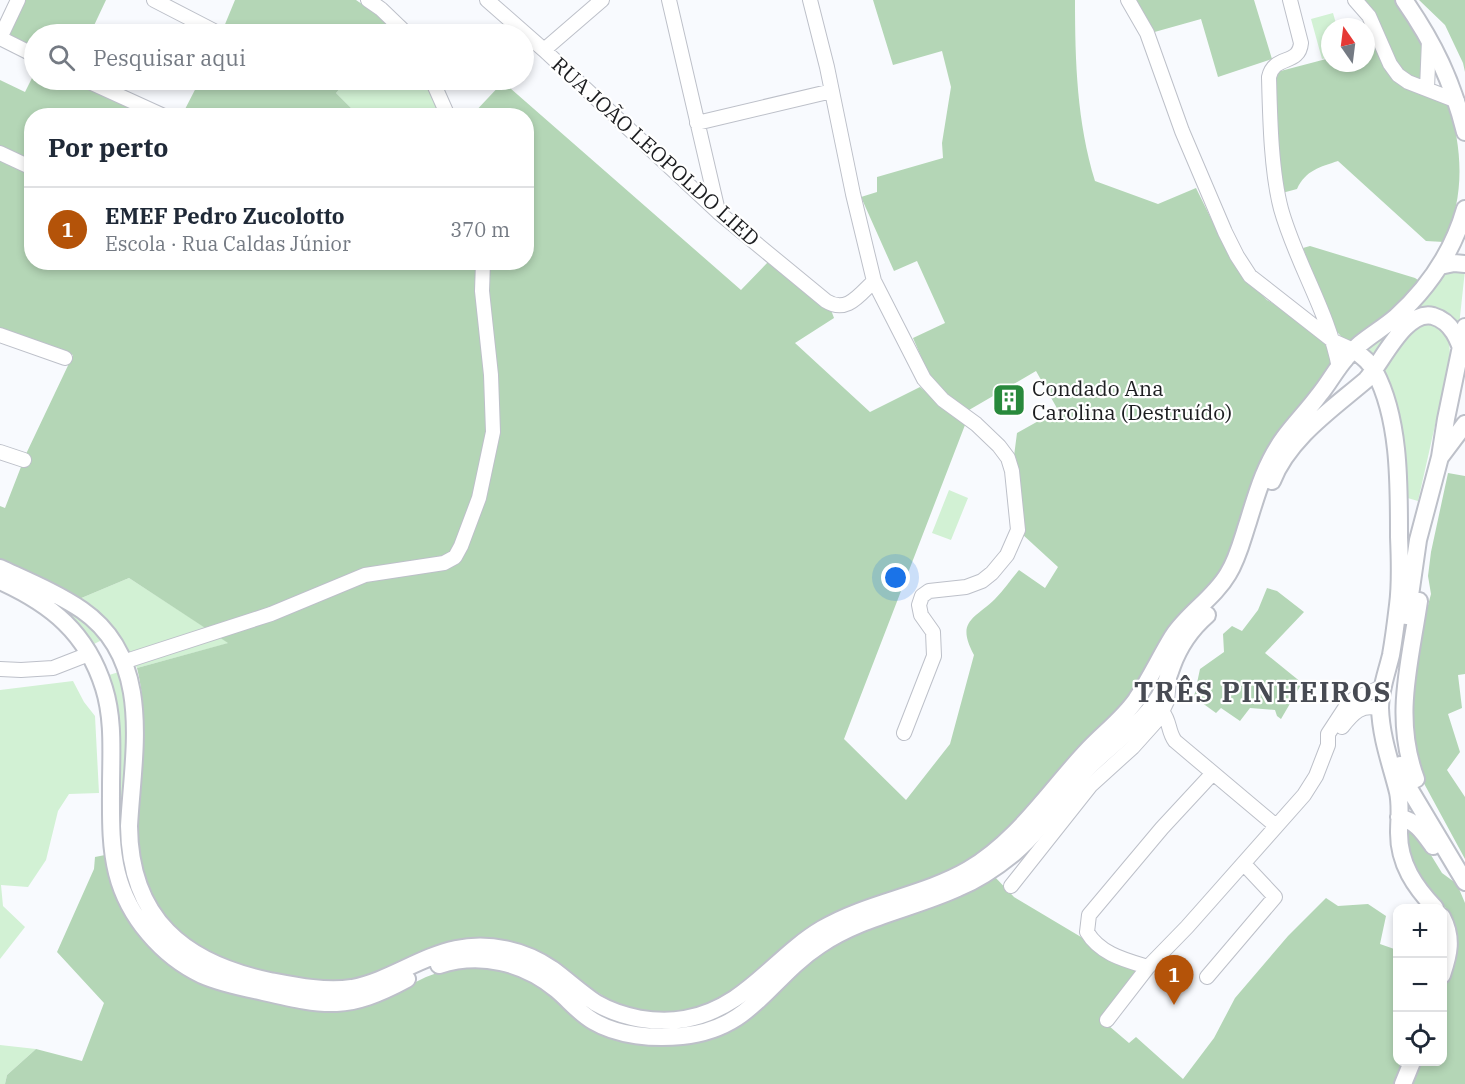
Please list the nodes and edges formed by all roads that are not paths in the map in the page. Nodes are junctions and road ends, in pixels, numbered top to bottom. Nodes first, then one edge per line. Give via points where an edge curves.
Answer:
1 (18, 0) edge
2 (154, 0) edge
3 (368, 0) edge
4 (487, 0) edge
5 (602, 0) edge
6 (669, 0) edge
7 (810, 0) edge
8 (1128, 0) edge
9 (1290, 0) edge
10 (1355, 0) edge
11 (1404, 0) edge
12 (200, 24) edge
13 (397, 24) edge
14 (514, 24) edge
15 (0, 38) edge
16 (1429, 39) junction
17 (534, 41) edge
18 (24, 50) edge
19 (544, 50) junction
20 (1427, 89) junction
21 (107, 90) edge
22 (436, 90) edge
23 (832, 91) junction
24 (1457, 101) junction
25 (146, 108) edge
26 (444, 108) edge
27 (697, 123) junction
28 (1465, 132) edge
29 (0, 153) edge
30 (24, 164) edge
31 (1465, 209) edge
32 (718, 212) junction
33 (1465, 264) edge
34 (1440, 266) junction
35 (483, 270) edge
36 (874, 281) junction
37 (0, 335) edge
38 (1333, 341) junction
39 (1353, 350) junction
40 (1460, 353) edge
41 (65, 358) dead end
42 (1339, 368) junction
43 (1375, 371) junction
44 (1356, 388) junction
45 (1387, 403) junction
46 (1465, 417) edge
47 (1465, 424) edge
48 (0, 452) edge
49 (1440, 457) junction
50 (24, 460) dead end
51 (0, 568) edge
52 (0, 581) edge
53 (112, 643) junction
54 (1164, 653) junction
55 (89, 654) junction
56 (123, 662) junction
57 (0, 669) edge
58 (98, 671) junction
59 (1169, 679) junction
60 (1384, 686) junction
61 (1380, 709) junction
62 (1348, 712) junction
63 (1163, 713) junction
64 (904, 733) dead end
65 (1131, 740) junction
66 (1213, 772) junction
67 (1398, 817) junction
68 (1276, 825) junction
69 (1244, 864) junction
70 (1464, 880) edge
71 (1011, 886) dead end
72 (1430, 904) edge
73 (1447, 927) edge
74 (1447, 956) edge
75 (1148, 967) junction
76 (1207, 976) dead end
77 (1107, 1020) dead end
78 (1410, 1066) edge
79 (1403, 1084) edge

1 - 15 street
2 - 12 street
3 - 13 street
4 - 14 street, RUA JOÃO LEOPOLDO LIED
5 - 19 street
6 - 27 street
7 - 23 street
8 - 38 street via 1147,33 1182,131 1244,268
9 - 38 street via 1300,51 1271,68 1269,77 1276,185
10 - 20 street via 1369,16 1398,75
11 - 16 main road
15 - 18 street
16 - 20 street
16 - 24 main road
17 - 19 street, RUA JOÃO LEOPOLDO LIED
19 - 32 street, RUA JOÃO LEOPOLDO LIED
20 - 24 street
21 - 25 street
22 - 26 street
23 - 27 street
23 - 36 street
24 - 28 main road
27 - 32 street
29 - 30 street
31 - 34 main road
32 - 36 street, RUA JOÃO LEOPOLDO LIED via 835,306 852,302
33 - 34 main road
34 - 39 main road via 1398,315
35 - 56 street via 493,432 479,498 455,557 444,563 365,575 271,614
36 - 64 street via 924,380 976,424 1008,458 1018,530 1007,555 982,581 929,591 922,596 919,605 933,632 934,656
37 - 41 street
38 - 39 street
38 - 42 street
39 - 42 main road
39 - 43 main road via 1368,360
40 - 43 main road via 1448,325 1428,315 1421,316 1405,327
40 - 46 main road via 1459,405
40 - 49 main road
42 - 44 main road via 1341,379
42 - 54 main road via 1285,437 1263,473 1230,573 1174,635
43 - 44 main road
43 - 45 main road
44 - 45 main road
44 - 59 main road via 1302,435 1282,463 1269,488 1242,571 1228,594 1197,624 1179,651
45 - 60 main road via 1397,478 1400,577
47 - 49 main road
48 - 50 street
49 - 70 main road via 1418,540 1392,720 1395,750 1407,784
51 - 53 main road via 83,611
52 - 55 main road via 54,611
53 - 55 main road
53 - 56 main road
54 - 56 main road via 1134,702 1002,847 952,878 830,924 719,1009 663,1021 613,1011 548,966 501,948 454,949 373,983 338,989 245,976 198,957 156,920 135,875 129,826 136,713
54 - 65 main road via 1158,682 1131,723
55 - 57 street via 53,668
55 - 58 main road
56 - 58 main road
58 - 65 main road via 111,725 112,841 117,875 149,934 175,959 234,986 337,1004 382,993 443,963 471,959 501,962 541,977 597,1024 660,1037 695,1035 727,1024 745,1014 828,939 978,879 1017,850 1099,757
59 - 63 street
59 - 65 main road
60 - 61 main road
60 - 62 street via 1353,699
61 - 62 street via 1372,706
61 - 67 main road via 1384,747 1398,793
62 - 68 street via 1328,734 1328,745 1316,776 1304,795
63 - 65 street
63 - 66 street via 1171,736
65 - 71 street
66 - 68 street
66 - 75 street via 1089,915 1087,932 1103,950
67 - 70 main road via 1409,819 1420,828 1446,864
67 - 72 main road via 1401,854 1408,874
68 - 69 street
69 - 75 street
69 - 76 street via 1275,897
73 - 74 main road
75 - 77 street
78 - 79 main road

